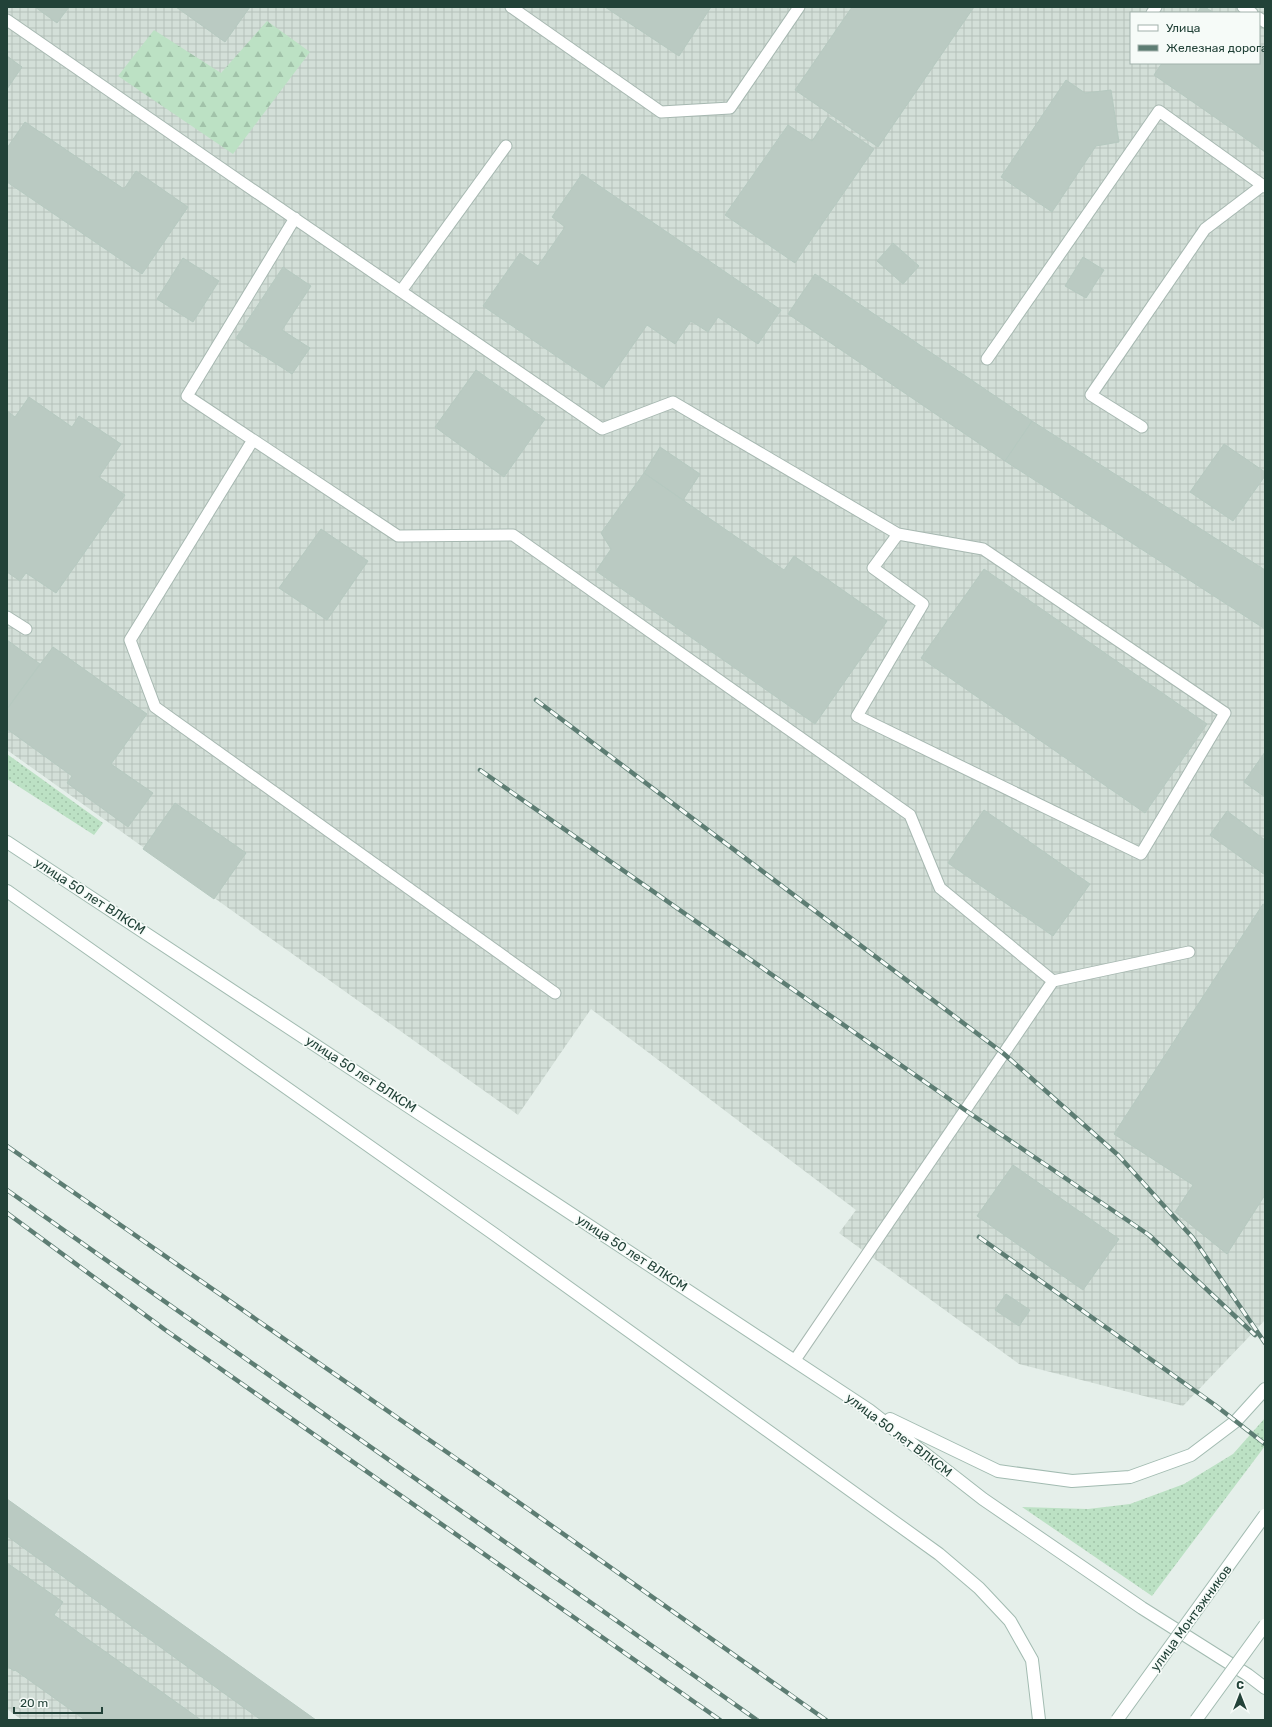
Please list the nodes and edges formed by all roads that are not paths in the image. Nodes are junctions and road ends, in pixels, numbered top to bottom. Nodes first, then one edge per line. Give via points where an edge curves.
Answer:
1 (511, 7) edge
2 (799, 7) edge
3 (7, 20) edge
4 (506, 146) dead end
5 (1264, 186) edge
6 (295, 218) junction
7 (401, 291) junction
8 (987, 359) dead end
9 (1142, 427) dead end
10 (253, 440) junction
11 (898, 534) junction
12 (7, 617) edge
13 (26, 629) dead end
14 (7, 842) edge
15 (7, 891) edge
16 (1189, 952) dead end
17 (1053, 981) junction
18 (555, 993) dead end
19 (795, 1360) junction
20 (1265, 1389) edge
21 (869, 1410) junction
22 (1265, 1515) edge
23 (1265, 1625) edge
24 (1248, 1675) junction
25 (1265, 1680) edge
26 (1265, 1688) edge
27 (1039, 1720) edge
28 (1117, 1720) edge
29 (1196, 1720) edge

1 - 2 lane via 662,112 730,108
3 - 6 lane
4 - 7 lane
5 - 8 lane via 1159,111
5 - 9 lane via 1205,229 1091,395
6 - 7 lane
6 - 10 lane via 186,396
7 - 11 lane via 602,429 673,402
10 - 17 lane via 398,536 514,535 910,815 940,888
10 - 18 lane via 130,640 155,707
11 - 11 lane via 983,549 1225,714 1141,854 857,716 923,604 872,568
12 - 13 lane
14 - 19 street, улица 50 лет ВЛКСМ
15 - 27 street via 494,1234 939,1554 979,1588 1010,1621 1032,1660
16 - 17 lane
17 - 19 lane
19 - 21 street, улица 50 лет ВЛКСМ
20 - 21 street via 1236,1421 1191,1455 1130,1477 1072,1481 998,1470
21 - 24 street, улица 50 лет ВЛКСМ via 983,1499 1142,1608
22 - 28 street, улица Монтажников, bridge
23 - 29 street, bridge
24 - 25 street
24 - 26 street

